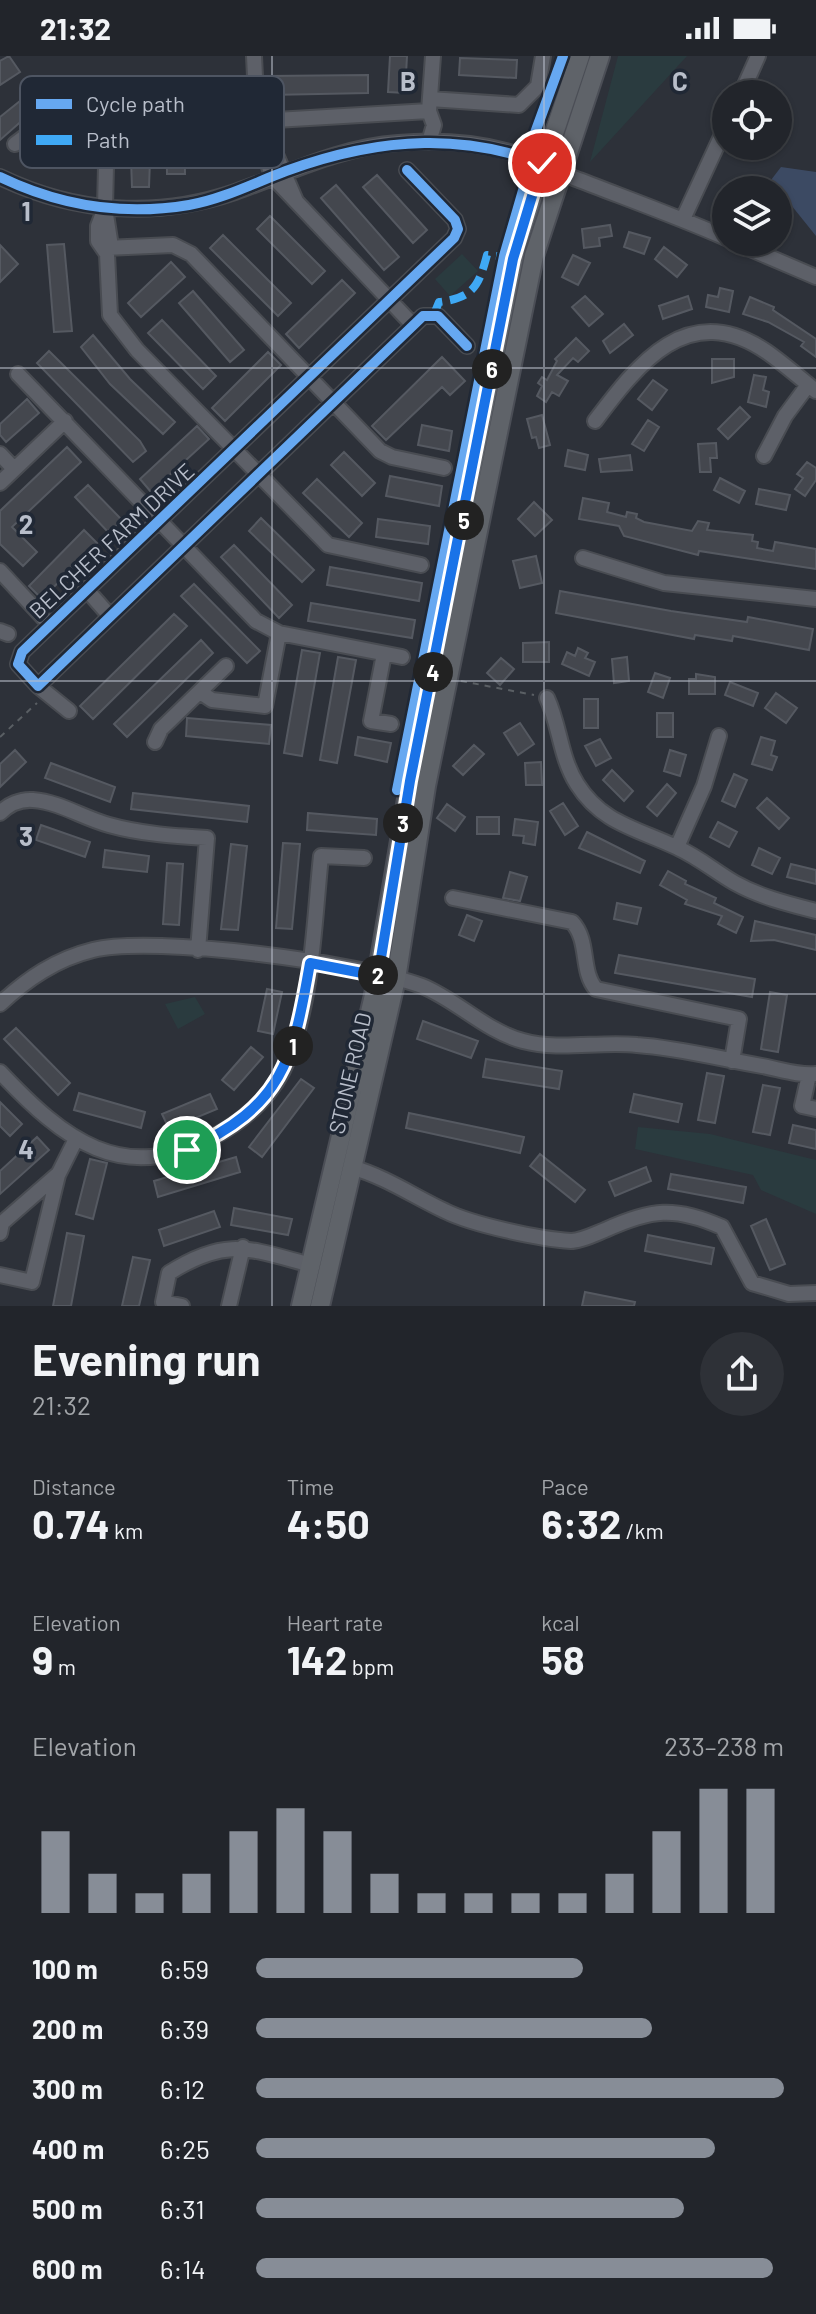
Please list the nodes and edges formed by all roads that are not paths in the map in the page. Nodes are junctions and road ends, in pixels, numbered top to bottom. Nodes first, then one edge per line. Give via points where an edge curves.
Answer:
1 (254, 56) edge
2 (433, 56) edge
3 (543, 56) edge
4 (580, 56) edge
5 (600, 56) edge
6 (758, 56) edge
7 (255, 76) edge
8 (747, 80) edge
9 (430, 105) junction
10 (284, 120) edge
11 (20, 140) edge
12 (429, 142) junction
13 (15, 144) dead end
14 (712, 156) edge
15 (542, 163) junction
16 (106, 168) edge
17 (276, 168) edge
18 (407, 170) dead end
19 (562, 172) junction
20 (278, 174) junction
21 (0, 177) edge
22 (105, 208) junction
23 (683, 219) junction
24 (712, 232) edge
25 (105, 248) junction
26 (767, 256) edge
27 (816, 277) edge
28 (389, 301) junction
29 (413, 325) junction
30 (467, 346) dead end
31 (18, 374) dead end
32 (310, 377) junction
33 (812, 388) edge
34 (334, 401) junction
35 (65, 421) junction
36 (595, 421) dead end
37 (235, 450) junction
38 (0, 454) edge
39 (764, 456) dead end
40 (444, 468) dead end
41 (14, 469) junction
42 (259, 474) junction
43 (0, 483) edge
44 (161, 521) junction
45 (184, 546) junction
46 (583, 558) dead end
47 (421, 565) dead end
48 (0, 571) edge
49 (87, 590) junction
50 (816, 599) edge
51 (109, 615) junction
52 (50, 625) junction
53 (279, 633) junction
54 (384, 654) junction
55 (402, 657) dead end
56 (226, 666) dead end
57 (42, 691) junction
58 (200, 692) junction
59 (547, 698) road end
60 (69, 711) dead end
61 (391, 724) dead end
62 (719, 736) dead end
63 (155, 742) dead end
64 (0, 813) edge
65 (677, 847) junction
66 (364, 858) dead end
67 (453, 898) dead end
68 (816, 911) edge
69 (198, 950) junction
70 (310, 963) junction
71 (387, 978) junction
72 (0, 1004) edge
73 (732, 1061) junction
74 (0, 1072) edge
75 (812, 1075) edge
76 (816, 1109) edge
77 (76, 1139) junction
78 (351, 1167) junction
79 (58, 1175) junction
80 (0, 1233) edge
81 (243, 1247) junction
82 (311, 1265) junction
83 (0, 1275) edge
84 (816, 1293) edge
85 (182, 1306) edge
86 (229, 1306) edge
87 (301, 1306) edge
88 (320, 1306) edge

1 - 7 street
2 - 9 street
3 - 9 street via 538,86 519,105
4 - 15 main road, STONE ROAD
5 - 19 main road, STONE ROAD
6 - 8 street
9 - 10 street
9 - 12 street via 434,125
11 - 13 street
12 - 15 street via 487,147
12 - 20 street via 363,148
14 - 23 street
15 - 19 street
15 - 71 main road, STONE ROAD via 510,274 410,781
16 - 22 street
17 - 20 street
18 - 28 street, BELCHER FARM DRIVE via 458,229
19 - 23 street
19 - 71 main road, STONE ROAD via 534,256
20 - 22 street via 189,205
20 - 28 street via 296,201
21 - 22 street via 53,199
22 - 25 street via 98,226 98,241
23 - 24 street
25 - 32 street via 173,245 191,254
25 - 37 street via 110,315
26 - 27 street
28 - 29 street
28 - 32 street, BELCHER FARM DRIVE
29 - 30 street via 434,314
29 - 34 street
31 - 35 street
32 - 34 street
32 - 37 street, BELCHER FARM DRIVE
33 - 36 street via 752,344 698,335 653,351
33 - 39 street via 785,416
34 - 40 street via 380,451
34 - 42 street
35 - 41 street
35 - 44 street
37 - 42 street
37 - 44 street, BELCHER FARM DRIVE
38 - 41 street
41 - 43 street
42 - 45 street
42 - 47 street via 328,545
44 - 45 street
44 - 49 street, BELCHER FARM DRIVE
45 - 51 street
45 - 53 street via 256,621
46 - 50 street via 664,583
48 - 52 street
49 - 51 street, BELCHER FARM DRIVE
49 - 52 street, BELCHER FARM DRIVE
51 - 57 street
52 - 57 street, BELCHER FARM DRIVE via 19,657 22,670
53 - 54 street
53 - 58 street via 265,706 212,700
54 - 55 street
54 - 61 street via 371,721
56 - 58 street
57 - 60 street, BELCHER FARM DRIVE
58 - 63 street via 161,729
59 - 65 street via 566,763 592,804 625,828
62 - 65 street
64 - 69 street via 29,799 108,825 207,838
65 - 68 street via 747,889
66 - 70 street via 321,856
67 - 73 street via 572,922 580,932 596,989 739,1019
69 - 70 street
69 - 72 street via 134,945 80,954 34,976
70 - 71 street
70 - 77 street via 288,1059 252,1113 208,1140 165,1156 128,1157
71 - 73 street via 423,987 523,1041 637,1045
71 - 78 main road, STONE ROAD
71 - 82 main road, STONE ROAD
73 - 75 street
74 - 77 street via 52,1124
75 - 76 street via 802,1106
77 - 79 street
78 - 84 street via 469,1220 574,1241 657,1211 685,1214 722,1227 752,1283 789,1294
78 - 88 main road, STONE ROAD
79 - 80 street via 2,1223
79 - 83 street via 32,1282
81 - 82 street
81 - 85 street via 220,1249 169,1273 163,1302
81 - 86 street
82 - 87 main road, STONE ROAD

